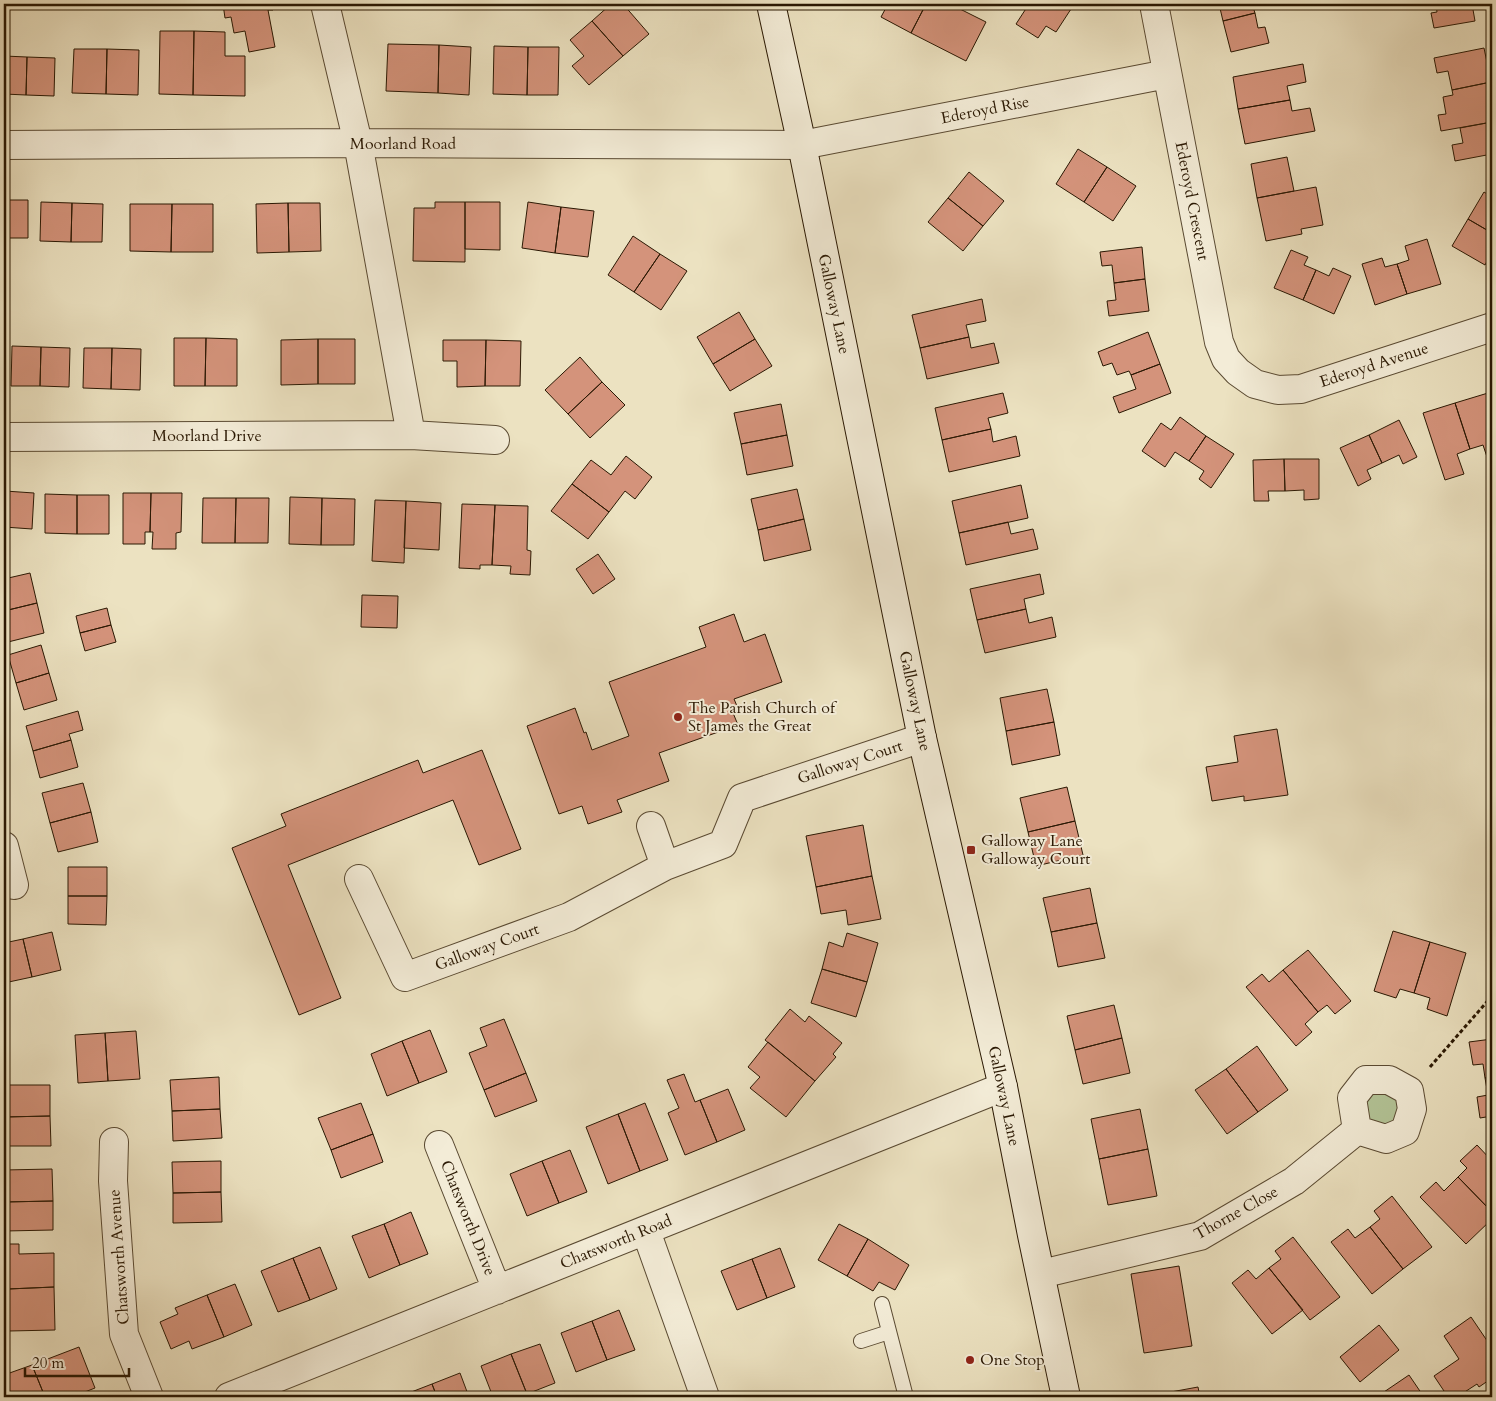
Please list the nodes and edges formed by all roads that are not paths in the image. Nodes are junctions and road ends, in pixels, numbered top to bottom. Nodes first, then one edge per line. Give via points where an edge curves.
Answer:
1 (325, 4) edge
2 (771, 4) edge
3 (1154, 4) edge
4 (1167, 74) junction
5 (358, 144) junction
6 (4, 145) edge
7 (802, 145) junction
8 (1492, 327) edge
9 (1255, 384) joint
10 (411, 435) junction
11 (4, 437) edge
12 (495, 440) dead end
13 (922, 738) junction
14 (651, 826) dead end
15 (4, 846) edge
16 (665, 866) junction
17 (358, 879) dead end
18 (14, 885) dead end
19 (1003, 1087) junction
20 (1357, 1130) junction
21 (114, 1142) dead end
22 (439, 1145) dead end
23 (646, 1231) junction
24 (1041, 1274) junction
25 (497, 1290) junction
26 (882, 1304) dead end
27 (889, 1332) junction
28 (861, 1341) dead end
29 (149, 1397) edge
30 (229, 1397) edge
31 (705, 1397) edge
32 (906, 1397) edge
33 (1066, 1397) edge

1 - 5 street
2 - 7 street, Galloway Lane
3 - 4 street, Ederoyd Crescent
4 - 7 street, Ederoyd Rise
4 - 9 street, Ederoyd Crescent via 1219,342 1226,359
5 - 6 street, Moorland Road
5 - 7 street, Moorland Road
5 - 10 street
7 - 13 street, Galloway Lane
8 - 9 street, Ederoyd Avenue via 1301,389 1278,390
10 - 11 street, Moorland Drive
10 - 12 street, Moorland Drive
13 - 16 street, Galloway Court via 742,798 724,844
13 - 19 street, Galloway Lane
14 - 16 street
15 - 18 street
16 - 17 street, Galloway Court via 569,917 405,977
19 - 23 street, Chatsworth Road
19 - 24 street, Galloway Lane
20 - 20 street via 1352,1098 1366,1080 1390,1080 1408,1091 1412,1109 1405,1131 1386,1138
20 - 24 street, Thorne Close via 1294,1181 1200,1236
21 - 29 street, Chatsworth Avenue via 124,1334
22 - 25 street, Chatsworth Drive
23 - 25 street, Chatsworth Road
23 - 31 street
24 - 33 street, Galloway Lane
25 - 30 street, Chatsworth Road
26 - 27 lane
27 - 28 lane
27 - 32 lane

